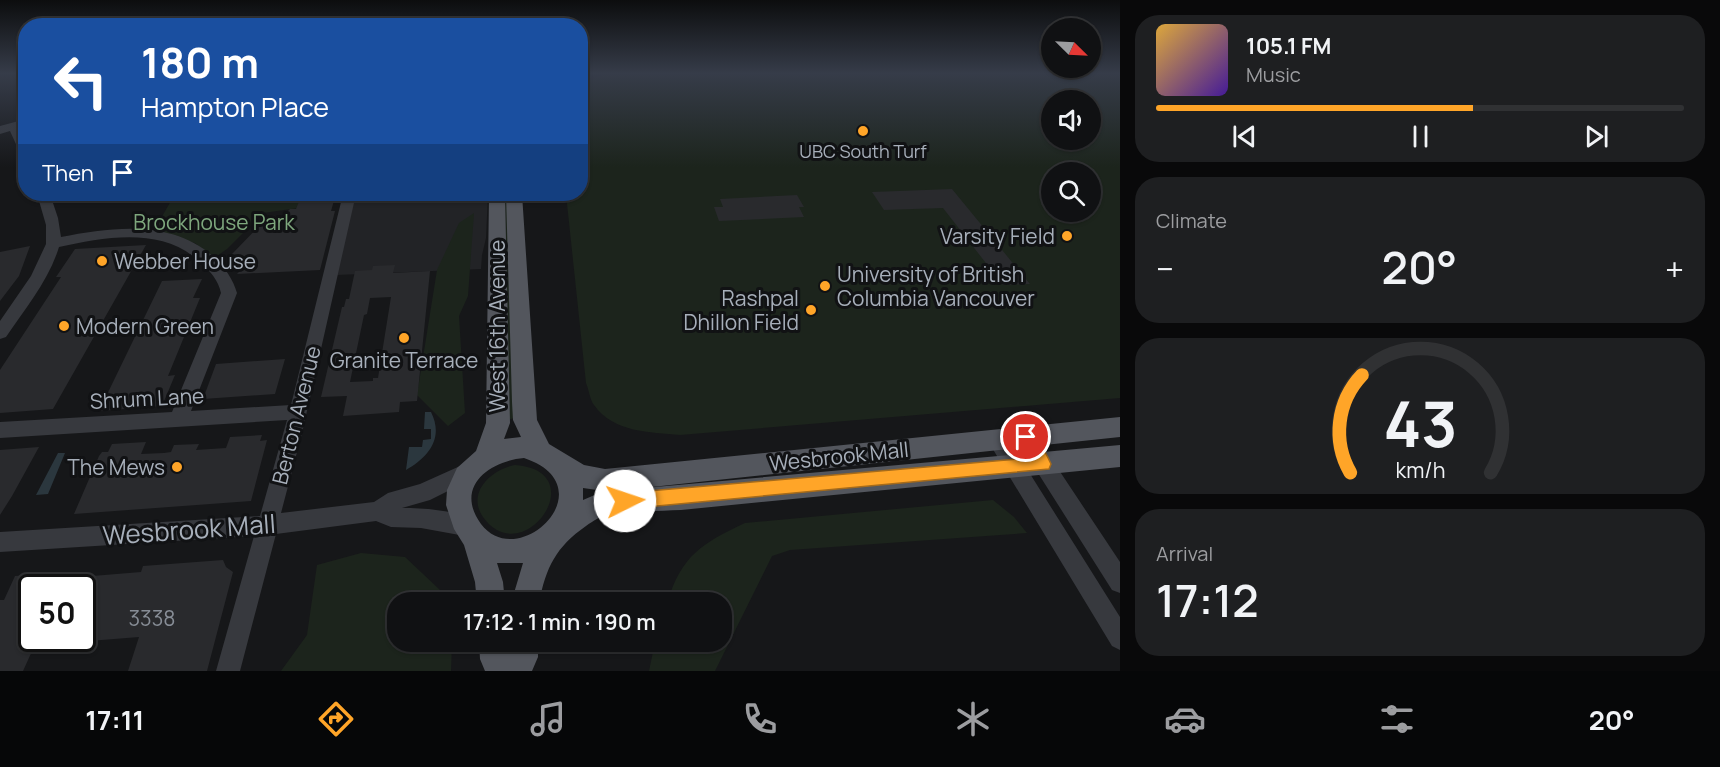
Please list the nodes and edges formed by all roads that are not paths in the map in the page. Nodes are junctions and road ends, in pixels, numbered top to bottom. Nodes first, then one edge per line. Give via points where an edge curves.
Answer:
1 (18, 125) edge
2 (0, 130) edge
3 (46, 201) edge
4 (348, 201) edge
5 (497, 201) edge
6 (514, 201) edge
7 (54, 243) junction
8 (0, 333) edge
9 (296, 412) junction
10 (179, 418) junction
11 (1120, 427) edge
12 (0, 430) edge
13 (1026, 437) junction
14 (998, 440) junction
15 (539, 450) junction
16 (1120, 456) edge
17 (477, 464) junction
18 (1043, 464) junction
19 (561, 466) junction
20 (1014, 466) junction
21 (378, 511) junction
22 (269, 525) junction
23 (471, 532) junction
24 (556, 533) junction
25 (0, 542) edge
26 (1120, 582) edge
27 (490, 592) edge
28 (527, 592) edge
29 (1120, 638) edge
30 (495, 652) edge
31 (523, 652) edge
32 (228, 671) edge
33 (501, 671) edge
34 (516, 671) edge

1 - 2 street
3 - 7 street
4 - 9 street, Berton Avenue
5 - 17 main road, West 16th Avenue via 498,423
6 - 15 main road, West 16th Avenue via 523,402 525,420
7 - 8 street via 36,281
7 - 10 street via 100,234 154,234 201,252 224,278 229,293
9 - 10 street, Shrum Lane
9 - 22 street, Berton Avenue
10 - 12 street, Shrum Lane
11 - 13 main road, Wesbrook Mall
13 - 14 main road, Wesbrook Mall
13 - 18 street
14 - 19 main road, Wesbrook Mall via 605,480 581,476
14 - 20 street
15 - 17 main road via 514,447
15 - 19 main road
16 - 18 main road, Wesbrook Mall
17 - 21 street, Wesbrook Mall via 423,493 395,500
17 - 23 main road via 463,482 459,503
18 - 20 main road, Wesbrook Mall
18 - 26 street
19 - 24 main road via 572,495 567,518
20 - 24 main road, Wesbrook Mall via 607,502 584,512
20 - 29 street
21 - 22 street, Wesbrook Mall
21 - 23 street, Wesbrook Mall
22 - 25 street, Wesbrook Mall
22 - 32 street, Berton Avenue
23 - 24 main road via 492,548 516,552 538,546
23 - 27 main road
24 - 28 main road via 529,581
30 - 33 main road
31 - 34 main road

